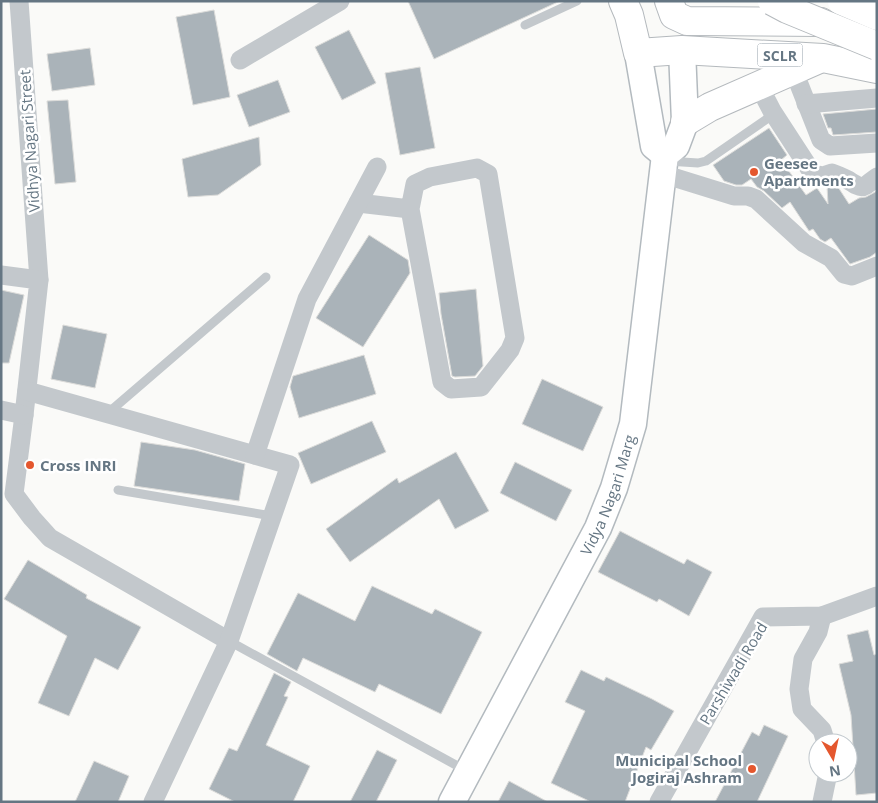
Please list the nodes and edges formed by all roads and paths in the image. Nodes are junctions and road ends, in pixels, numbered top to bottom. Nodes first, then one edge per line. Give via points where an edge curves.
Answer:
1 (18, 1) edge
2 (340, 1) edge
3 (577, 1) edge
4 (733, 1) edge
5 (772, 1) edge
6 (626, 8) edge
7 (672, 8) edge
8 (842, 12) edge
9 (877, 15) edge
10 (524, 25) dead end
11 (877, 46) edge
12 (682, 50) junction
13 (638, 53) junction
14 (823, 58) junction
15 (240, 60) dead end
16 (793, 69) junction
17 (877, 69) edge
18 (759, 86) junction
19 (877, 98) edge
20 (806, 104) junction
21 (774, 114) junction
22 (685, 122) junction
23 (877, 143) edge
24 (664, 163) junction
25 (377, 167) dead end
26 (877, 177) edge
27 (358, 203) junction
28 (410, 208) junction
29 (877, 266) edge
30 (1, 275) edge
31 (266, 277) dead end
32 (39, 280) junction
33 (27, 391) junction
34 (1, 410) edge
35 (107, 414) junction
36 (24, 415) junction
37 (255, 455) junction
38 (118, 490) dead end
39 (272, 516) junction
40 (877, 596) edge
41 (822, 616) junction
42 (229, 641) junction
43 (823, 733) edge
44 (467, 771) junction
45 (826, 783) edge
46 (153, 802) edge
47 (452, 802) edge
48 (659, 802) edge
49 (822, 802) edge

1 - 32 street, Vidhya Nagari Street
2 - 15 street
3 - 10 lane
4 - 8 highway via 750,10
5 - 11 highway, bridge
6 - 7 highway
6 - 13 highway
7 - 8 highway, SCLR via 687,20
7 - 12 highway
8 - 9 highway, bridge
12 - 13 highway, SCLR
12 - 14 highway, SCLR
12 - 22 main road
13 - 24 main road via 654,146
14 - 16 highway
14 - 17 highway, SCLR
16 - 18 highway
16 - 20 street
18 - 21 street
18 - 22 highway
19 - 20 street
20 - 23 street via 821,140 830,146
21 - 24 lane via 706,160
21 - 26 street via 813,174 823,176 832,172 856,186 864,186
22 - 24 main road via 676,146
24 - 29 street via 734,196 756,199 804,242 831,258 844,274 852,276
24 - 44 main road, Vidya Nagari Marg via 633,424 614,488 598,528
25 - 27 street
27 - 28 street
27 - 37 street via 307,298
28 - 28 street via 415,184 430,177 477,168 488,174 515,338 510,350 481,387 451,389 442,382
30 - 32 street
31 - 35 lane
32 - 33 street, Vidhya Nagari Street
33 - 35 street
33 - 36 street, Vidhya Nagari Street
34 - 36 street
35 - 37 street
36 - 42 street, Vidhya Nagari Street via 14,494 50,538
37 - 39 street via 290,465
38 - 39 lane
39 - 42 street
40 - 41 street, Parshiwadi Road
41 - 43 street via 818,632 803,658 799,689 802,709
41 - 48 street, Parshiwadi Road via 763,617
42 - 44 lane
42 - 46 street
44 - 47 main road, Vidya Nagari Marg
45 - 49 street

